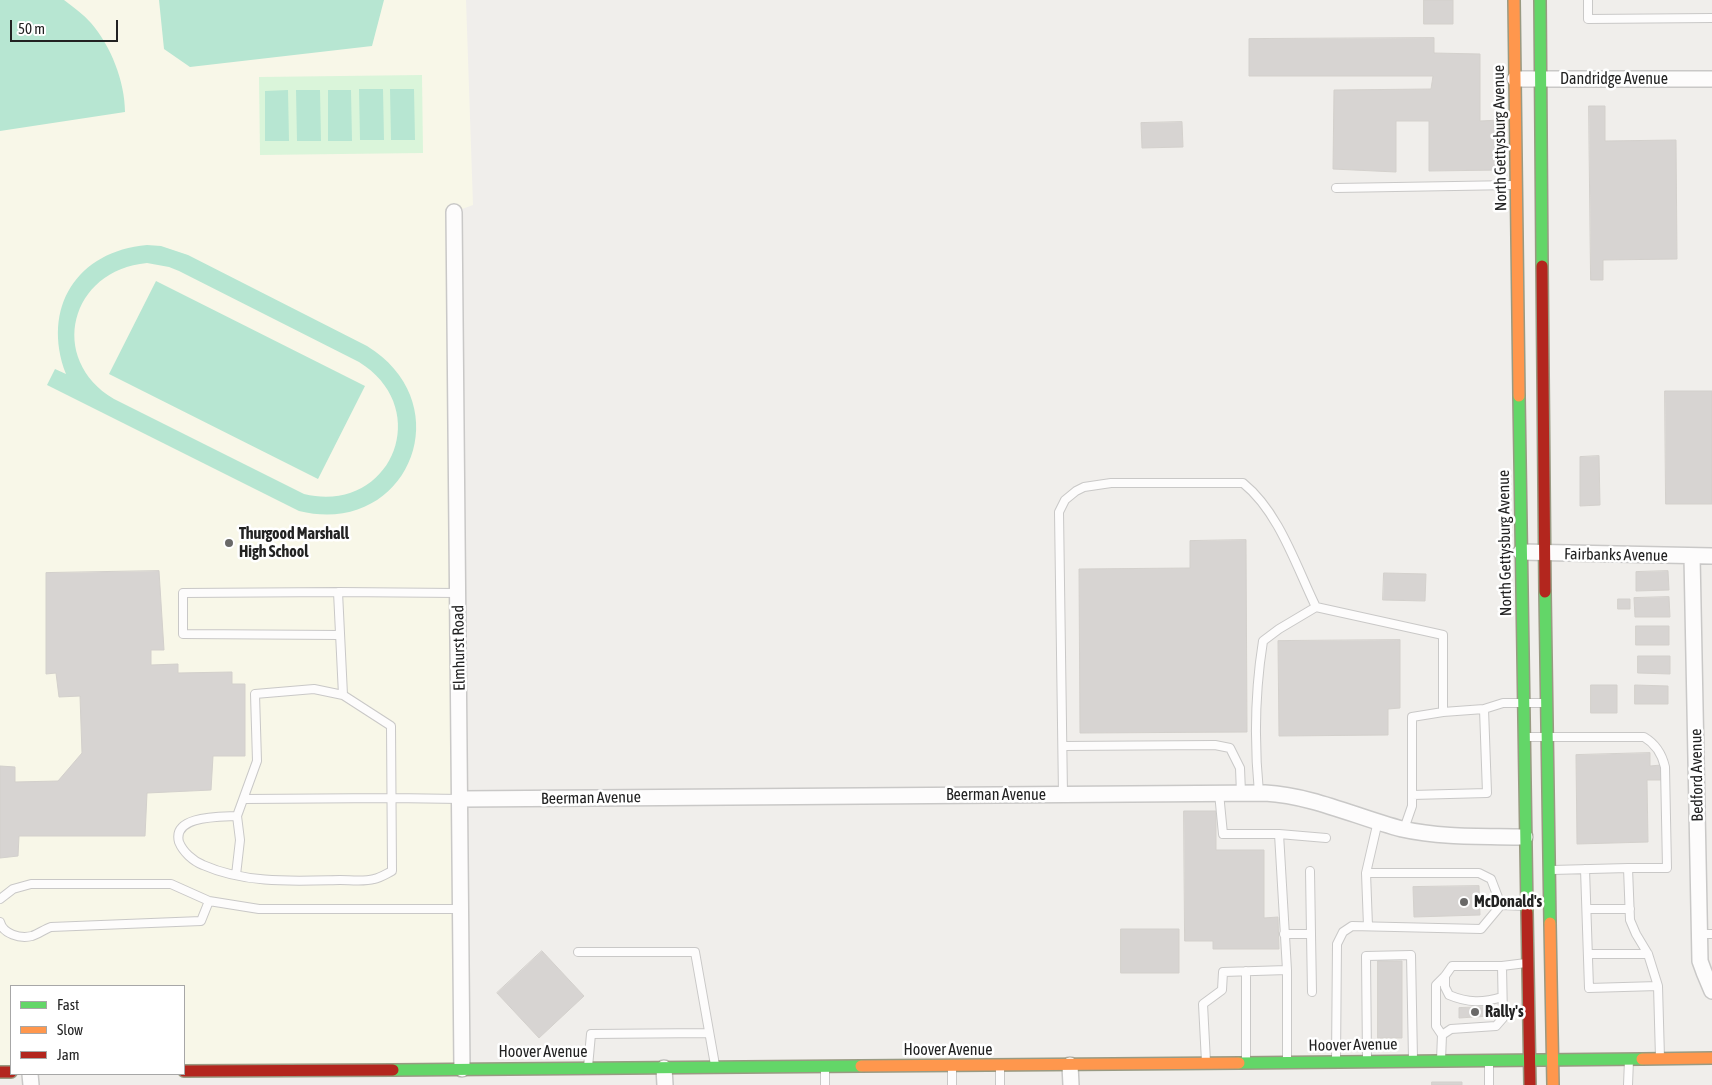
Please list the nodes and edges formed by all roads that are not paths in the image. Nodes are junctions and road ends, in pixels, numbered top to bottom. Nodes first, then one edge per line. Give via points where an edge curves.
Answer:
1 (1514, 0) edge
2 (1540, 0) edge
3 (1588, 0) edge
4 (1712, 18) edge
5 (1541, 78) junction
6 (1515, 79) junction
7 (1712, 79) edge
8 (1516, 185) junction
9 (1336, 188) dead end
10 (454, 212) dead end
11 (1521, 552) junction
12 (1544, 553) junction
13 (1692, 556) junction
14 (1712, 556) edge
15 (338, 592) junction
16 (458, 593) junction
17 (1316, 607) junction
18 (340, 635) junction
19 (343, 695) junction
20 (1523, 703) junction
21 (1547, 703) junction
22 (1484, 709) junction
23 (1443, 712) junction
24 (1524, 737) junction
25 (1547, 738) junction
26 (1063, 746) junction
27 (1219, 793) junction
28 (1241, 793) junction
29 (1259, 793) junction
30 (1063, 794) junction
31 (1412, 795) junction
32 (391, 798) junction
33 (244, 799) junction
34 (461, 799) junction
35 (237, 816) junction
36 (1378, 821) junction
37 (1404, 829) junction
38 (1279, 834) junction
39 (1525, 837) junction
40 (1326, 838) dead end
41 (1628, 868) junction
42 (1586, 869) junction
43 (1550, 870) junction
44 (1310, 871) dead end
45 (1366, 872) junction
46 (236, 875) junction
47 (0, 900) edge
48 (209, 901) junction
49 (1501, 905) junction
50 (1526, 906) junction
51 (461, 909) junction
52 (1587, 909) junction
53 (1630, 909) junction
54 (0, 922) edge
55 (1368, 926) junction
56 (1284, 934) junction
57 (1311, 934) junction
58 (1706, 934) edge
59 (578, 952) dead end
60 (1588, 954) junction
61 (1648, 954) junction
62 (1528, 963) junction
63 (1502, 966) junction
64 (1286, 970) junction
65 (1246, 971) junction
66 (1445, 976) junction
67 (1658, 986) junction
68 (1712, 991) edge
69 (1312, 992) dead end
70 (1502, 997) junction
71 (708, 1033) junction
72 (1442, 1035) junction
73 (1712, 1058) edge
74 (1530, 1059) junction
75 (1629, 1059) junction
76 (1660, 1059) junction
77 (1441, 1060) junction
78 (1489, 1060) junction
79 (1553, 1060) junction
80 (1367, 1061) junction
81 (1413, 1061) junction
82 (1287, 1062) junction
83 (1336, 1062) junction
84 (1246, 1063) junction
85 (1206, 1064) junction
86 (1070, 1065) junction
87 (952, 1066) junction
88 (1000, 1066) junction
89 (716, 1067) junction
90 (826, 1067) junction
91 (588, 1068) junction
92 (664, 1068) junction
93 (185, 1071) edge
94 (462, 1073) junction
95 (259, 1078) edge
96 (665, 1085) edge
97 (826, 1085) edge
98 (952, 1085) edge
99 (1000, 1085) edge
100 (1071, 1085) edge
101 (1489, 1085) edge
102 (1530, 1085) edge
103 (1553, 1085) edge
104 (1628, 1085) edge

1 - 6 main road, North Gettysburg Avenue
2 - 5 main road
3 - 4 lane via 1588,19
5 - 6 street, Dandridge Avenue
5 - 7 street, Dandridge Avenue
5 - 12 main road
6 - 8 main road, North Gettysburg Avenue
8 - 9 lane
8 - 11 main road, North Gettysburg Avenue
10 - 16 street, Elmhurst Road
11 - 12 street, Fairbanks Avenue
11 - 20 main road, North Gettysburg Avenue
12 - 13 street, Fairbanks Avenue
12 - 21 main road
13 - 14 street, Fairbanks Avenue
13 - 58 street, Bedford Avenue
15 - 16 lane
15 - 18 lane
15 - 18 lane via 183,593 184,634
16 - 34 street, Elmhurst Road
17 - 23 lane via 1443,635
17 - 26 lane via 1277,524 1257,494 1243,483 1111,483 1076,491 1065,500 1059,512
17 - 29 lane via 1263,641 1255,740
18 - 19 lane
19 - 32 lane via 391,726
19 - 33 lane via 314,689 255,694 257,761
20 - 21 lane
20 - 22 lane via 1502,703
20 - 24 main road, North Gettysburg Avenue
21 - 25 main road
22 - 23 lane
22 - 31 lane via 1487,793
23 - 31 lane via 1412,717
24 - 25 lane
24 - 39 main road, North Gettysburg Avenue
25 - 41 lane via 1644,737 1662,755 1667,868
25 - 43 main road
26 - 28 lane via 1215,745 1230,748 1240,768
26 - 30 lane
27 - 28 street, Beerman Avenue
27 - 30 street, Beerman Avenue
27 - 38 lane via 1223,834
28 - 29 street, Beerman Avenue
29 - 36 street, Beerman Avenue via 1298,796
30 - 34 street, Beerman Avenue
31 - 37 lane via 1412,806
32 - 33 lane
32 - 34 lane
32 - 46 lane via 392,871 374,880 274,882
33 - 35 lane
34 - 51 street, Elmhurst Road
35 - 46 lane via 240,840
35 - 46 lane via 193,820 184,824 178,839 190,857 203,865
36 - 37 street, Beerman Avenue
36 - 45 lane
37 - 39 street, Beerman Avenue via 1456,836
38 - 40 lane
38 - 56 lane
39 - 50 main road, North Gettysburg Avenue
41 - 42 lane
41 - 53 lane
42 - 43 lane
42 - 52 lane
43 - 79 main road
44 - 57 lane
45 - 49 lane via 1479,873 1491,879
45 - 55 lane
47 - 48 lane via 13,889 31,884 171,884
48 - 51 lane via 259,909
48 - 54 lane via 201,920 51,926 31,936 12,936
49 - 50 lane
49 - 55 lane via 1481,929
50 - 62 main road, North Gettysburg Avenue
51 - 94 street, Elmhurst Road
52 - 53 lane
52 - 60 lane
53 - 61 lane via 1630,920
55 - 83 lane via 1352,926 1343,932 1337,944
56 - 57 lane
56 - 64 lane
57 - 69 lane
58 - 68 street, Bedford Avenue via 1700,961
59 - 71 lane via 695,952
60 - 61 lane
60 - 67 lane via 1589,988
61 - 67 lane
62 - 63 lane
62 - 74 main road, North Gettysburg Avenue
63 - 66 lane via 1452,966
63 - 70 lane
64 - 65 lane
64 - 82 lane
65 - 84 lane
65 - 85 lane via 1223,972 1222,990 1203,1004
66 - 70 lane via 1449,995 1457,999 1487,1002
66 - 72 lane via 1436,986 1436,1026
67 - 76 lane
70 - 72 lane via 1502,1018 1496,1026 1451,1030
71 - 89 lane
71 - 91 lane via 591,1034
72 - 77 lane
73 - 76 main road, Hoover Avenue
74 - 78 main road, Hoover Avenue
74 - 79 main road, Hoover Avenue
74 - 102 main road, North Gettysburg Avenue
75 - 76 main road, Hoover Avenue
75 - 79 main road, Hoover Avenue
75 - 104 lane
77 - 78 main road, Hoover Avenue
77 - 81 main road, Hoover Avenue
78 - 101 lane
79 - 103 main road
80 - 81 main road, Hoover Avenue
80 - 81 lane via 1366,956 1411,955
80 - 83 main road, Hoover Avenue
82 - 83 main road, Hoover Avenue
82 - 84 main road, Hoover Avenue
84 - 85 main road, Hoover Avenue
85 - 86 main road, Hoover Avenue
86 - 88 main road, Hoover Avenue
86 - 100 street
87 - 88 main road, Hoover Avenue
87 - 90 main road, Hoover Avenue
87 - 98 lane
88 - 99 lane
89 - 90 main road, Hoover Avenue
89 - 92 main road, Hoover Avenue
90 - 97 lane
91 - 92 main road, Hoover Avenue
91 - 94 main road, Hoover Avenue
92 - 96 street
93 - 95 main road, Hoover Avenue
94 - 95 main road, Hoover Avenue

